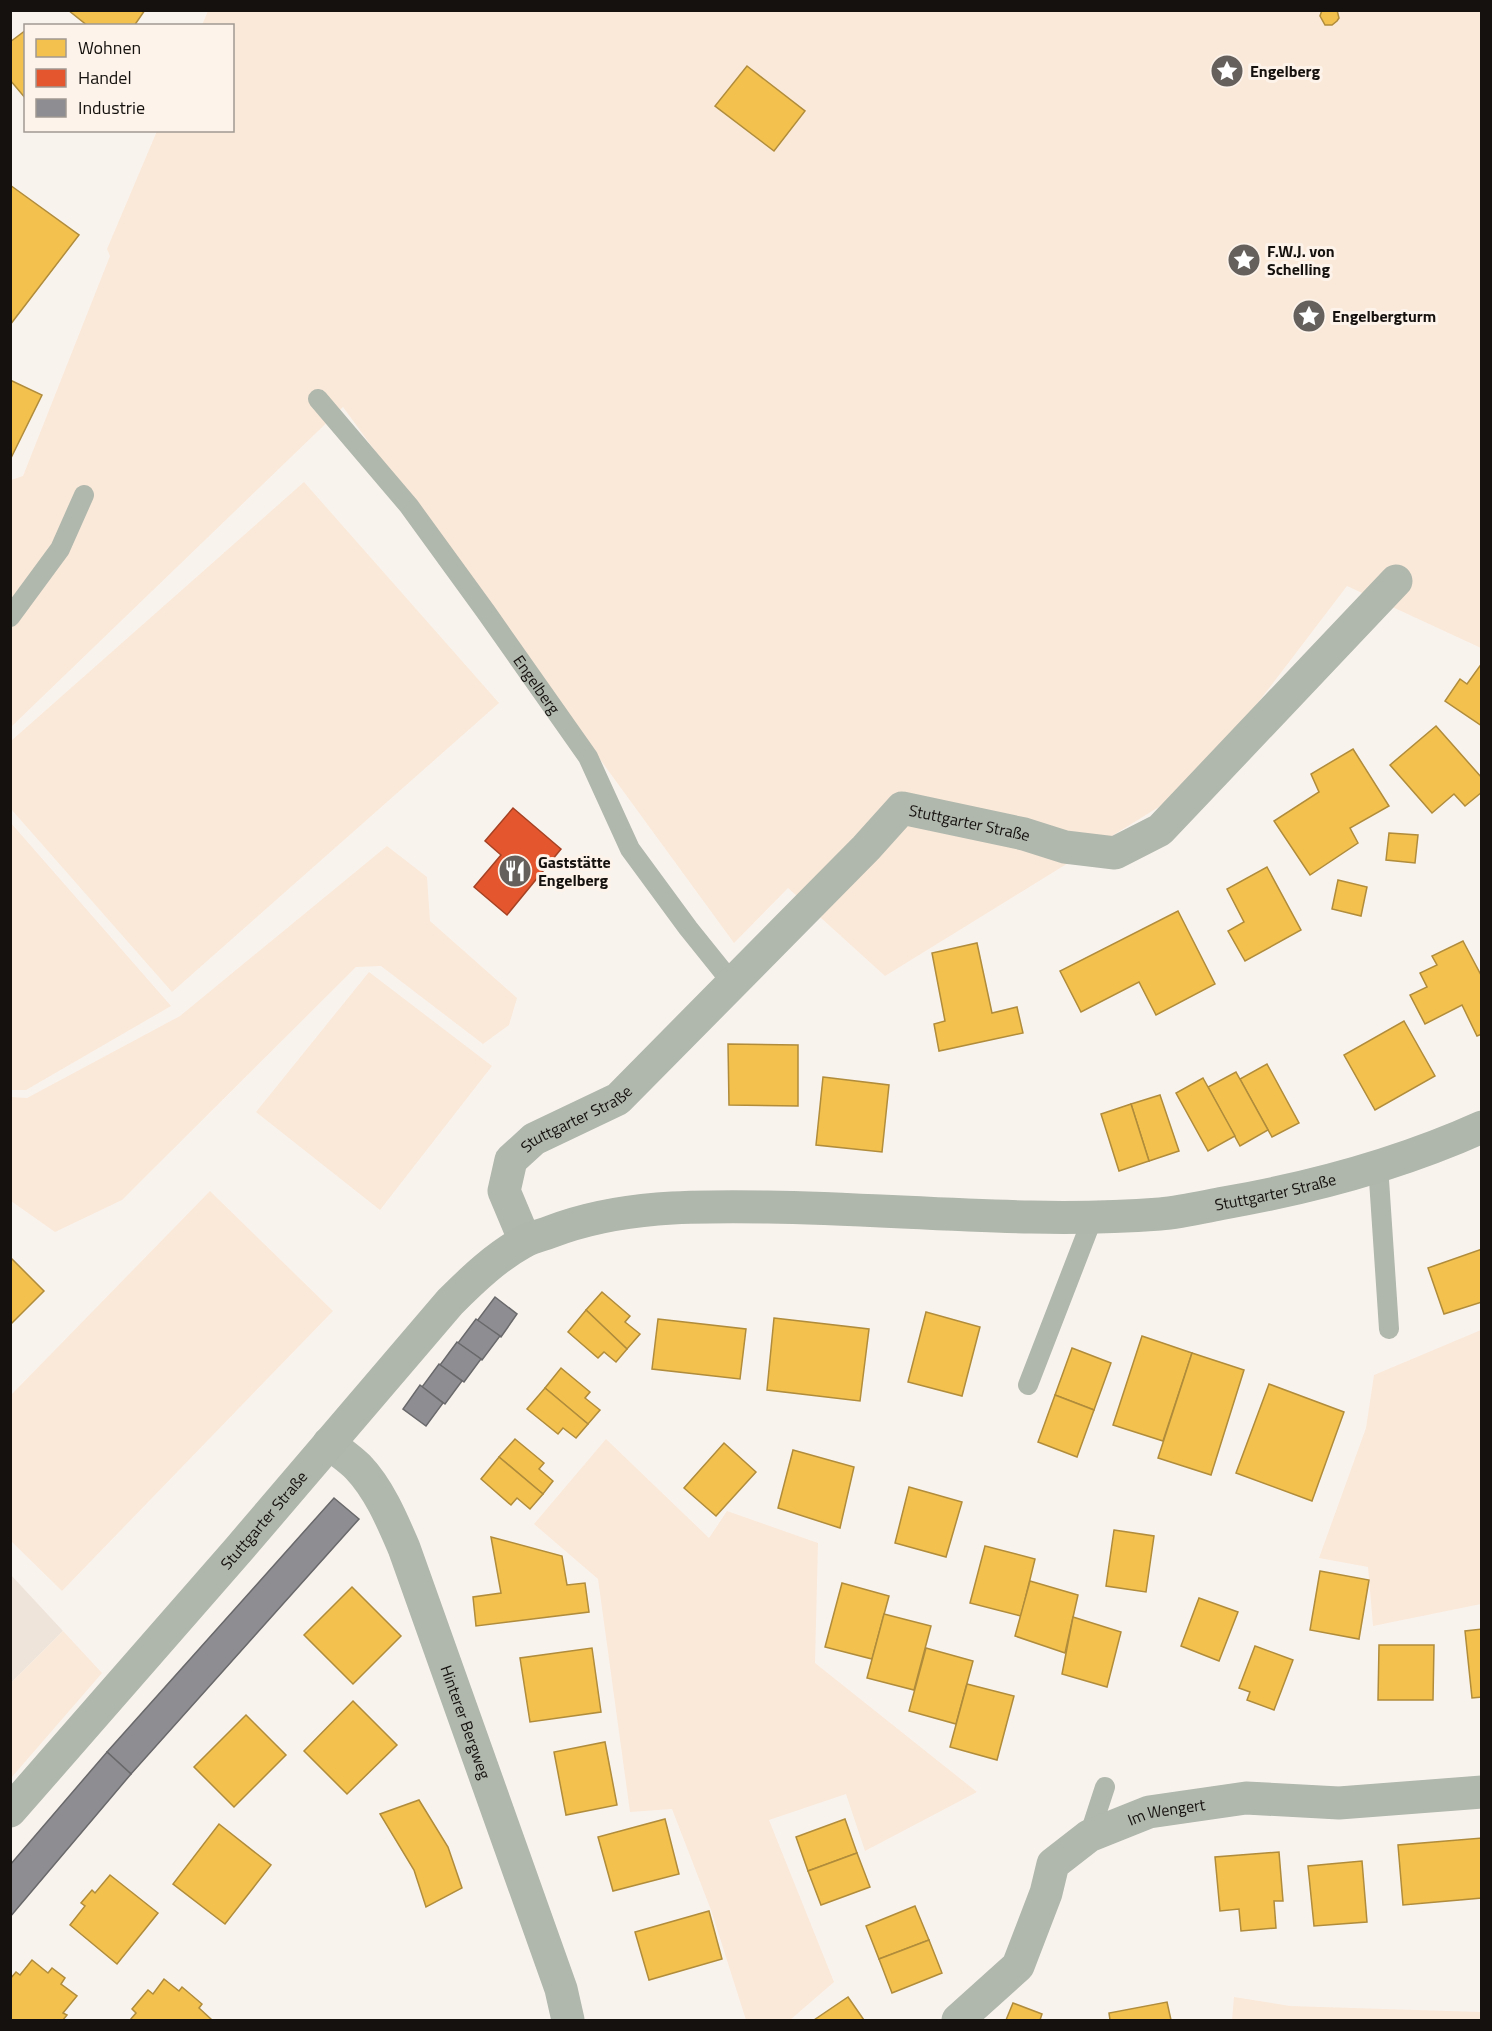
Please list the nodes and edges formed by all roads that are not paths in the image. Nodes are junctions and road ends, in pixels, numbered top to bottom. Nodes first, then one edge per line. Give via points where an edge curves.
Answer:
1 (318, 399) dead end
2 (84, 495) dead end
3 (1396, 581) dead end
4 (10, 617) edge
5 (733, 984) junction
6 (1482, 1127) edge
7 (1378, 1165) junction
8 (1093, 1217) junction
9 (525, 1241) junction
10 (1389, 1329) dead end
11 (1028, 1384) dead end
12 (329, 1443) junction
13 (1105, 1787) dead end
14 (1482, 1792) edge
15 (10, 1810) edge
16 (1089, 1836) junction
17 (568, 2020) edge
18 (958, 2020) edge

1 - 5 lane, Engelberg via 409,506 493,622 588,757 630,849
2 - 4 lane via 60,549
3 - 5 street, Stuttgarter Straße via 1160,830 1115,853 1065,847 1024,834 902,808
5 - 9 street, Stuttgarter Straße via 618,1099 534,1139 511,1160 504,1191
6 - 7 main road, Stuttgarter Straße
7 - 8 main road, Stuttgarter Straße via 1262,1197 1163,1214
7 - 10 lane
8 - 9 main road, Stuttgarter Straße via 814,1208 637,1210 577,1221
8 - 11 lane
9 - 12 main road, Stuttgarter Straße via 483,1269 450,1302
12 - 15 main road, Stuttgarter Straße
12 - 17 street, Hinterer Bergweg via 370,1482 404,1548 561,1989
13 - 16 lane
14 - 16 street, Im Wengert via 1339,1803 1246,1798 1149,1812
16 - 18 street, Im Wengert via 1053,1864 1018,1966

